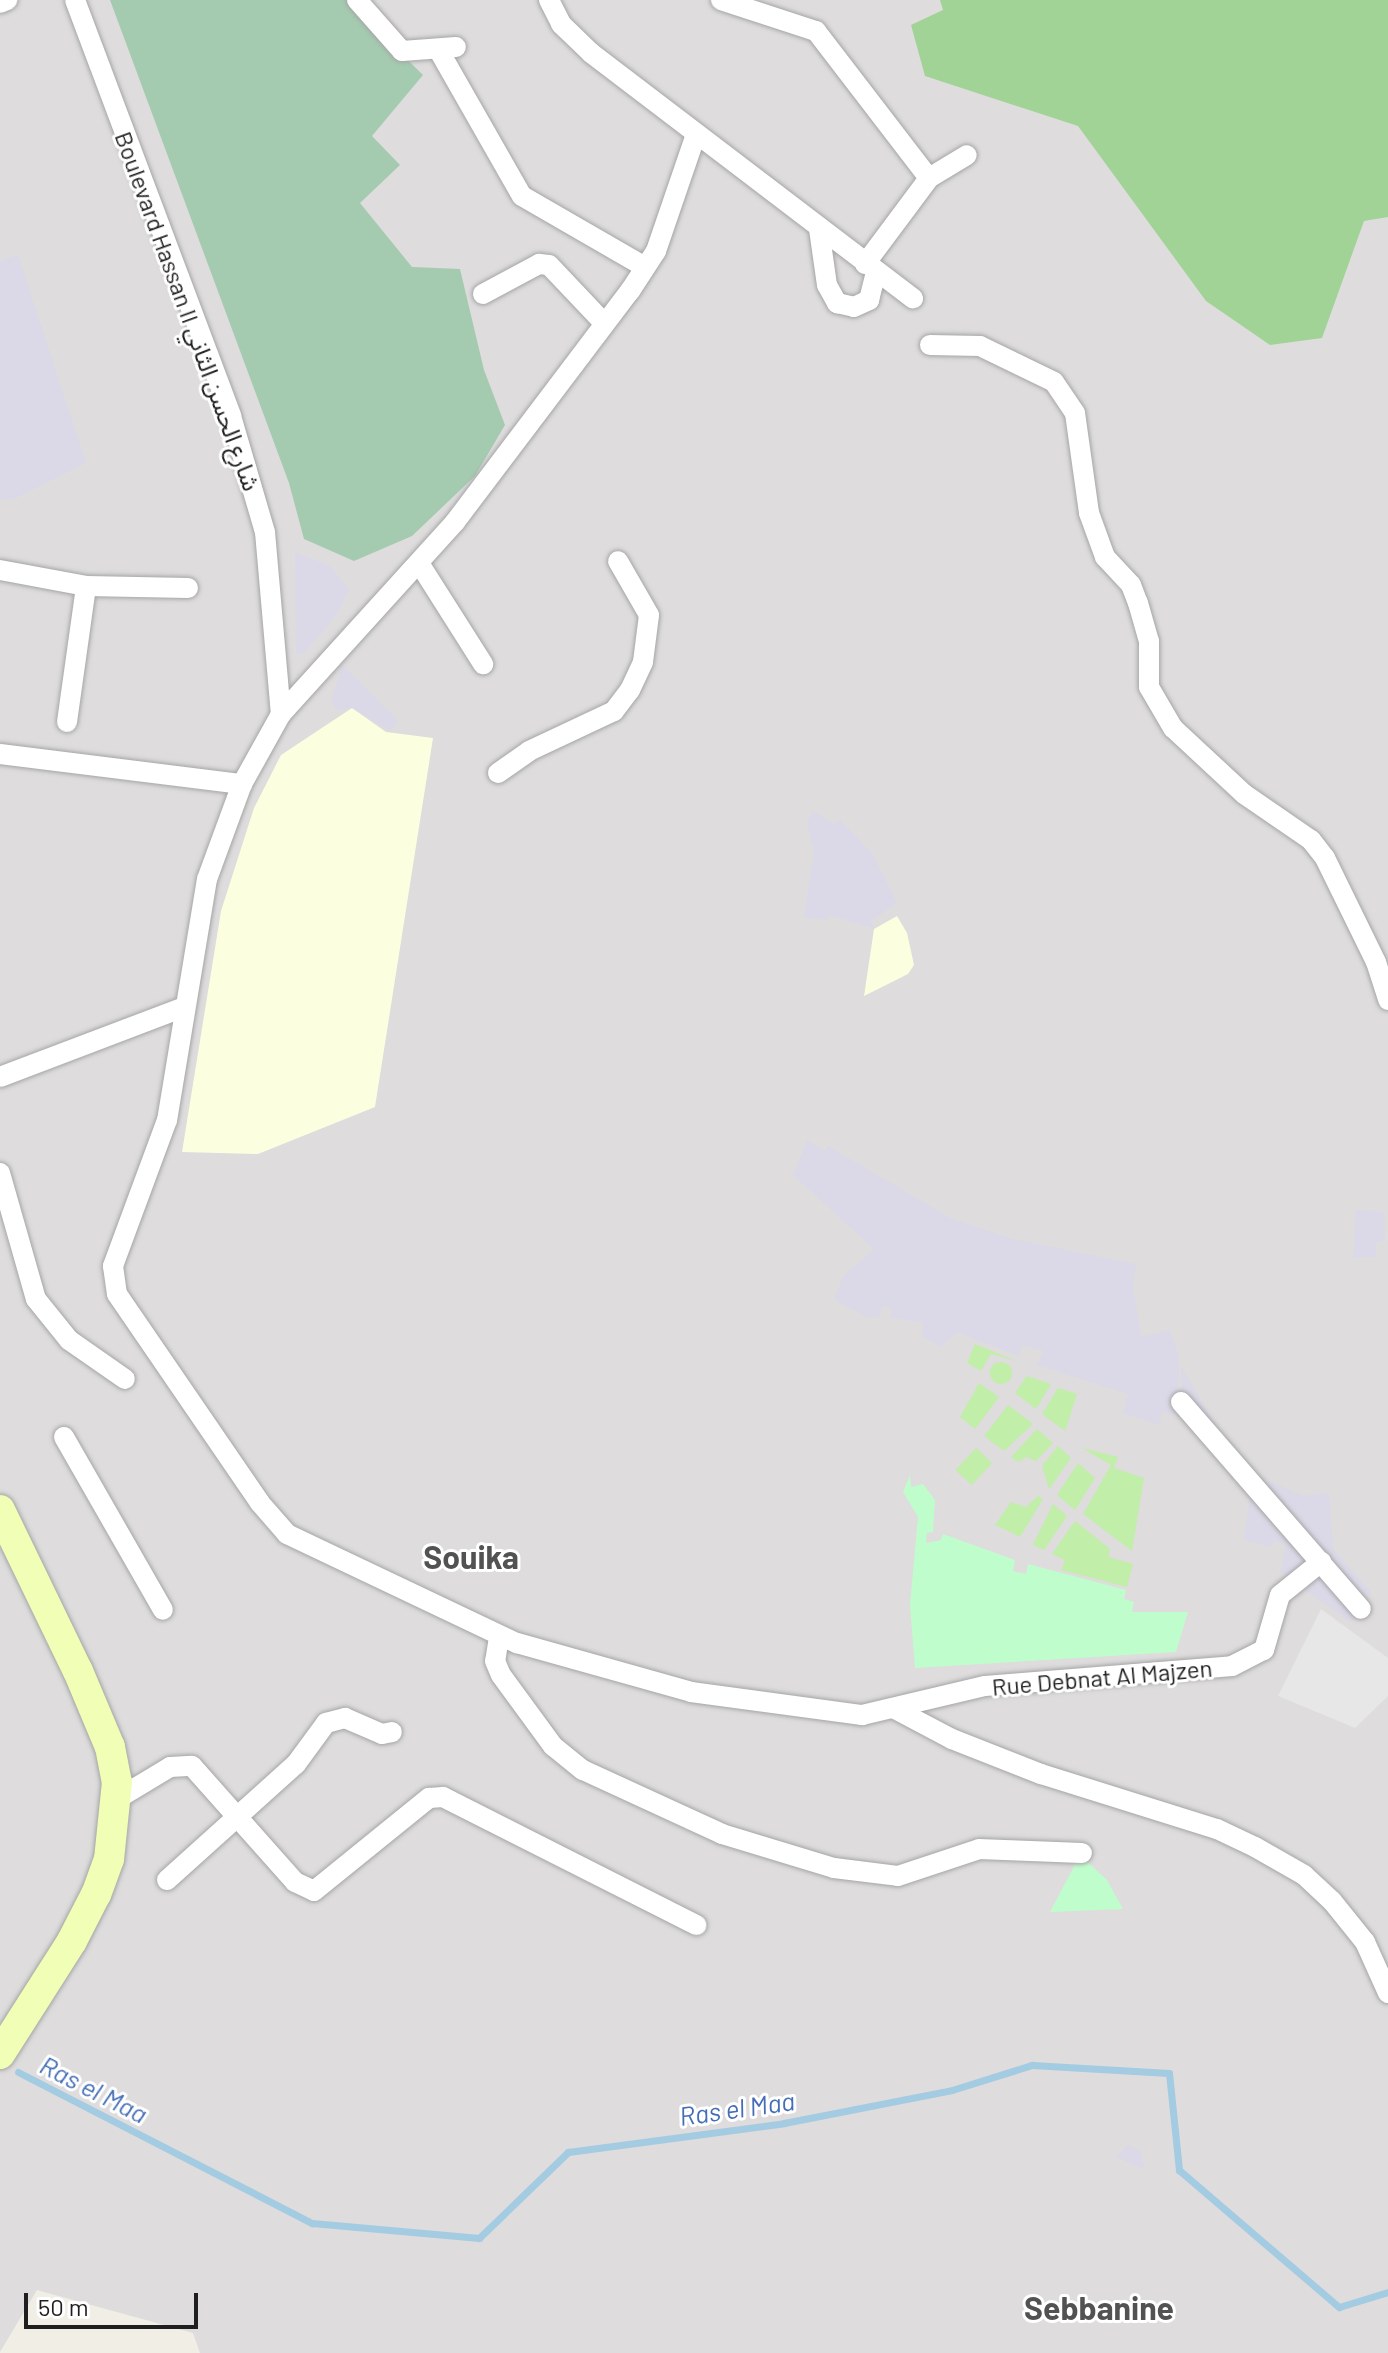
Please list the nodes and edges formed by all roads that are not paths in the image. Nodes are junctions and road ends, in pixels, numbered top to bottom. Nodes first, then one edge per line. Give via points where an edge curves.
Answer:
1 (7, 0) edge
2 (75, 0) edge
3 (357, 0) edge
4 (534, 0) edge
5 (721, 0) edge
6 (0, 3) edge
7 (552, 9) edge
8 (696, 134) junction
9 (967, 155) dead end
10 (929, 178) junction
11 (819, 229) junction
12 (645, 267) junction
13 (870, 268) junction
14 (483, 294) dead end
15 (913, 298) dead end
16 (604, 323) junction
17 (930, 345) dead end
18 (618, 561) dead end
19 (419, 563) junction
20 (0, 570) edge
21 (86, 586) junction
22 (188, 588) dead end
23 (483, 664) dead end
24 (281, 714) junction
25 (67, 722) dead end
26 (0, 754) edge
27 (498, 773) dead end
28 (242, 784) junction
29 (1388, 1000) edge
30 (184, 1007) junction
31 (0, 1077) edge
32 (0, 1173) edge
33 (125, 1379) dead end
34 (1181, 1402) dead end
35 (64, 1437) dead end
36 (0, 1510) edge
37 (1321, 1562) junction
38 (1361, 1609) dead end
39 (163, 1610) dead end
40 (499, 1637) junction
41 (895, 1709) junction
42 (392, 1732) dead end
43 (117, 1799) junction
44 (240, 1818) junction
45 (1082, 1853) dead end
46 (167, 1880) dead end
47 (696, 1925) dead end
48 (1388, 1993) edge
49 (0, 2054) edge

1 - 6 street
2 - 24 street, Boulevard Hassan II شارع الحسن الثاني via 253,483 265,532
3 - 12 street via 402,51 447,48 522,196
4 - 7 street
5 - 10 street via 816,31
7 - 8 street via 591,53
8 - 11 street
8 - 12 street via 656,251
9 - 10 street
10 - 13 street
11 - 13 street
11 - 13 street via 827,285 837,303 854,307 869,300
12 - 16 street
13 - 15 street
14 - 16 street via 539,264 549,265
16 - 19 street via 491,477
17 - 29 street via 980,346 1054,382 1075,413 1089,513 1105,557 1131,585 1138,603 1149,641 1149,687 1173,728 1244,794 1311,840 1325,858 1376,962
18 - 27 street via 649,615 641,671 620,707
19 - 23 street
19 - 24 street
20 - 21 street
21 - 22 street
21 - 25 street
24 - 28 street
26 - 28 street
28 - 30 street via 207,879
30 - 31 street
30 - 40 street via 167,1120 113,1266 117,1294 260,1503 287,1534
32 - 33 street via 36,1299 69,1340
34 - 37 street
35 - 39 street
36 - 43 street via 110,1747
37 - 38 street
37 - 41 street, Rue Debnat Al Majzen via 1295,1580 1274,1607 1264,1650 1232,1666 985,1686 917,1698
40 - 41 street via 691,1692 862,1715
40 - 45 street via 495,1661 501,1675 553,1746 583,1770 722,1834 834,1868 898,1876 979,1849
41 - 48 street via 952,1739 1041,1774 1217,1829 1304,1875 1365,1942
42 - 44 street via 382,1734 345,1718 331,1720
43 - 44 street via 170,1767 185,1764 201,1772
43 - 49 street via 109,1859 96,1894
44 - 46 street
44 - 47 street via 295,1882 314,1891 429,1798 443,1797

